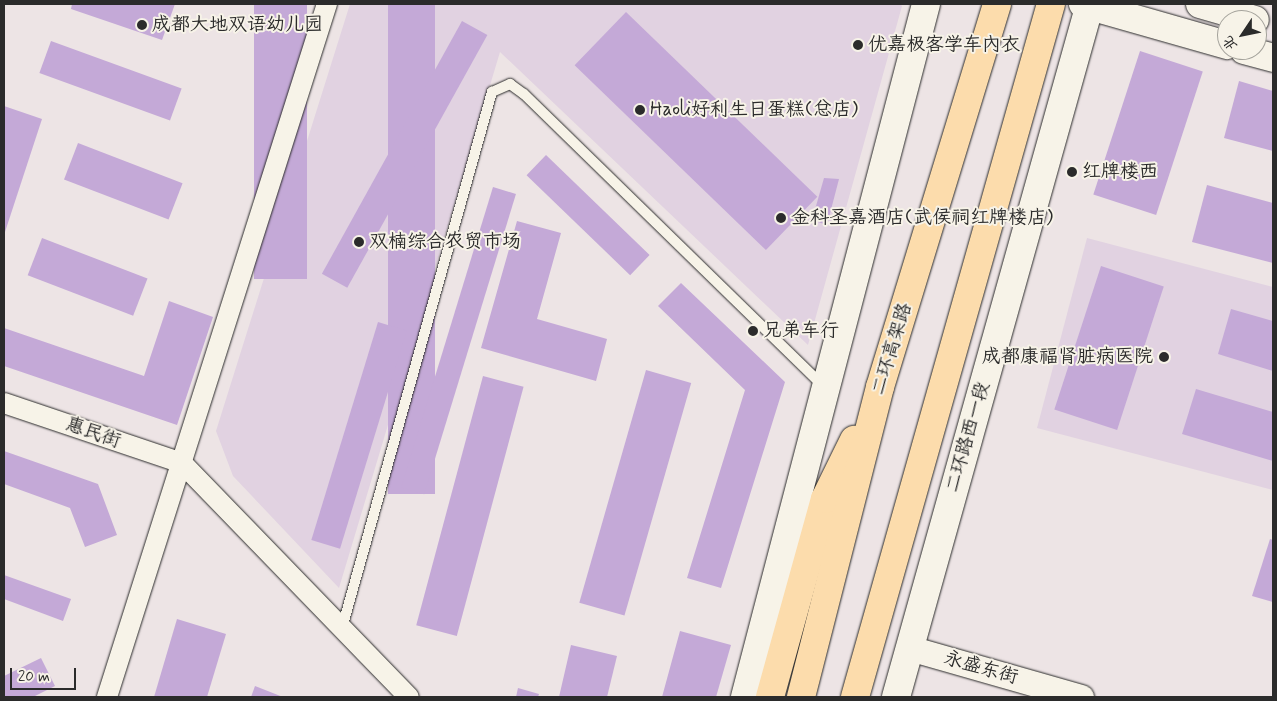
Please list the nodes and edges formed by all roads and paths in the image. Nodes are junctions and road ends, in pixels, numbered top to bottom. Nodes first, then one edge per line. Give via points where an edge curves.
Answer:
1 (327, 4) edge
2 (926, 4) edge
3 (997, 4) edge
4 (1051, 4) edge
5 (1200, 4) edge
6 (1087, 5) edge
7 (1221, 10) edge
8 (1217, 42) edge
9 (880, 387) junction
10 (826, 388) junction
11 (4, 403) edge
12 (182, 463) junction
13 (342, 628) junction
14 (909, 648) junction
15 (108, 697) edge
16 (409, 697) edge
17 (745, 697) edge
18 (770, 697) edge
19 (801, 697) edge
20 (855, 697) edge
21 (896, 697) edge
22 (1081, 697) edge

1 - 12 street
2 - 10 main road
3 - 9 highway, 二环高架路
4 - 20 highway
5 - 7 main road
6 - 8 main road
6 - 14 main road, 二环路西一段
9 - 18 highway via 825,500
9 - 19 highway, 二环高架路
10 - 13 lane via 524,94 510,84 492,92
10 - 17 main road
11 - 12 street, 惠民街
12 - 13 street
12 - 15 street
13 - 16 street
14 - 21 main road, 二环路西一段
14 - 22 street, 永盛东街

